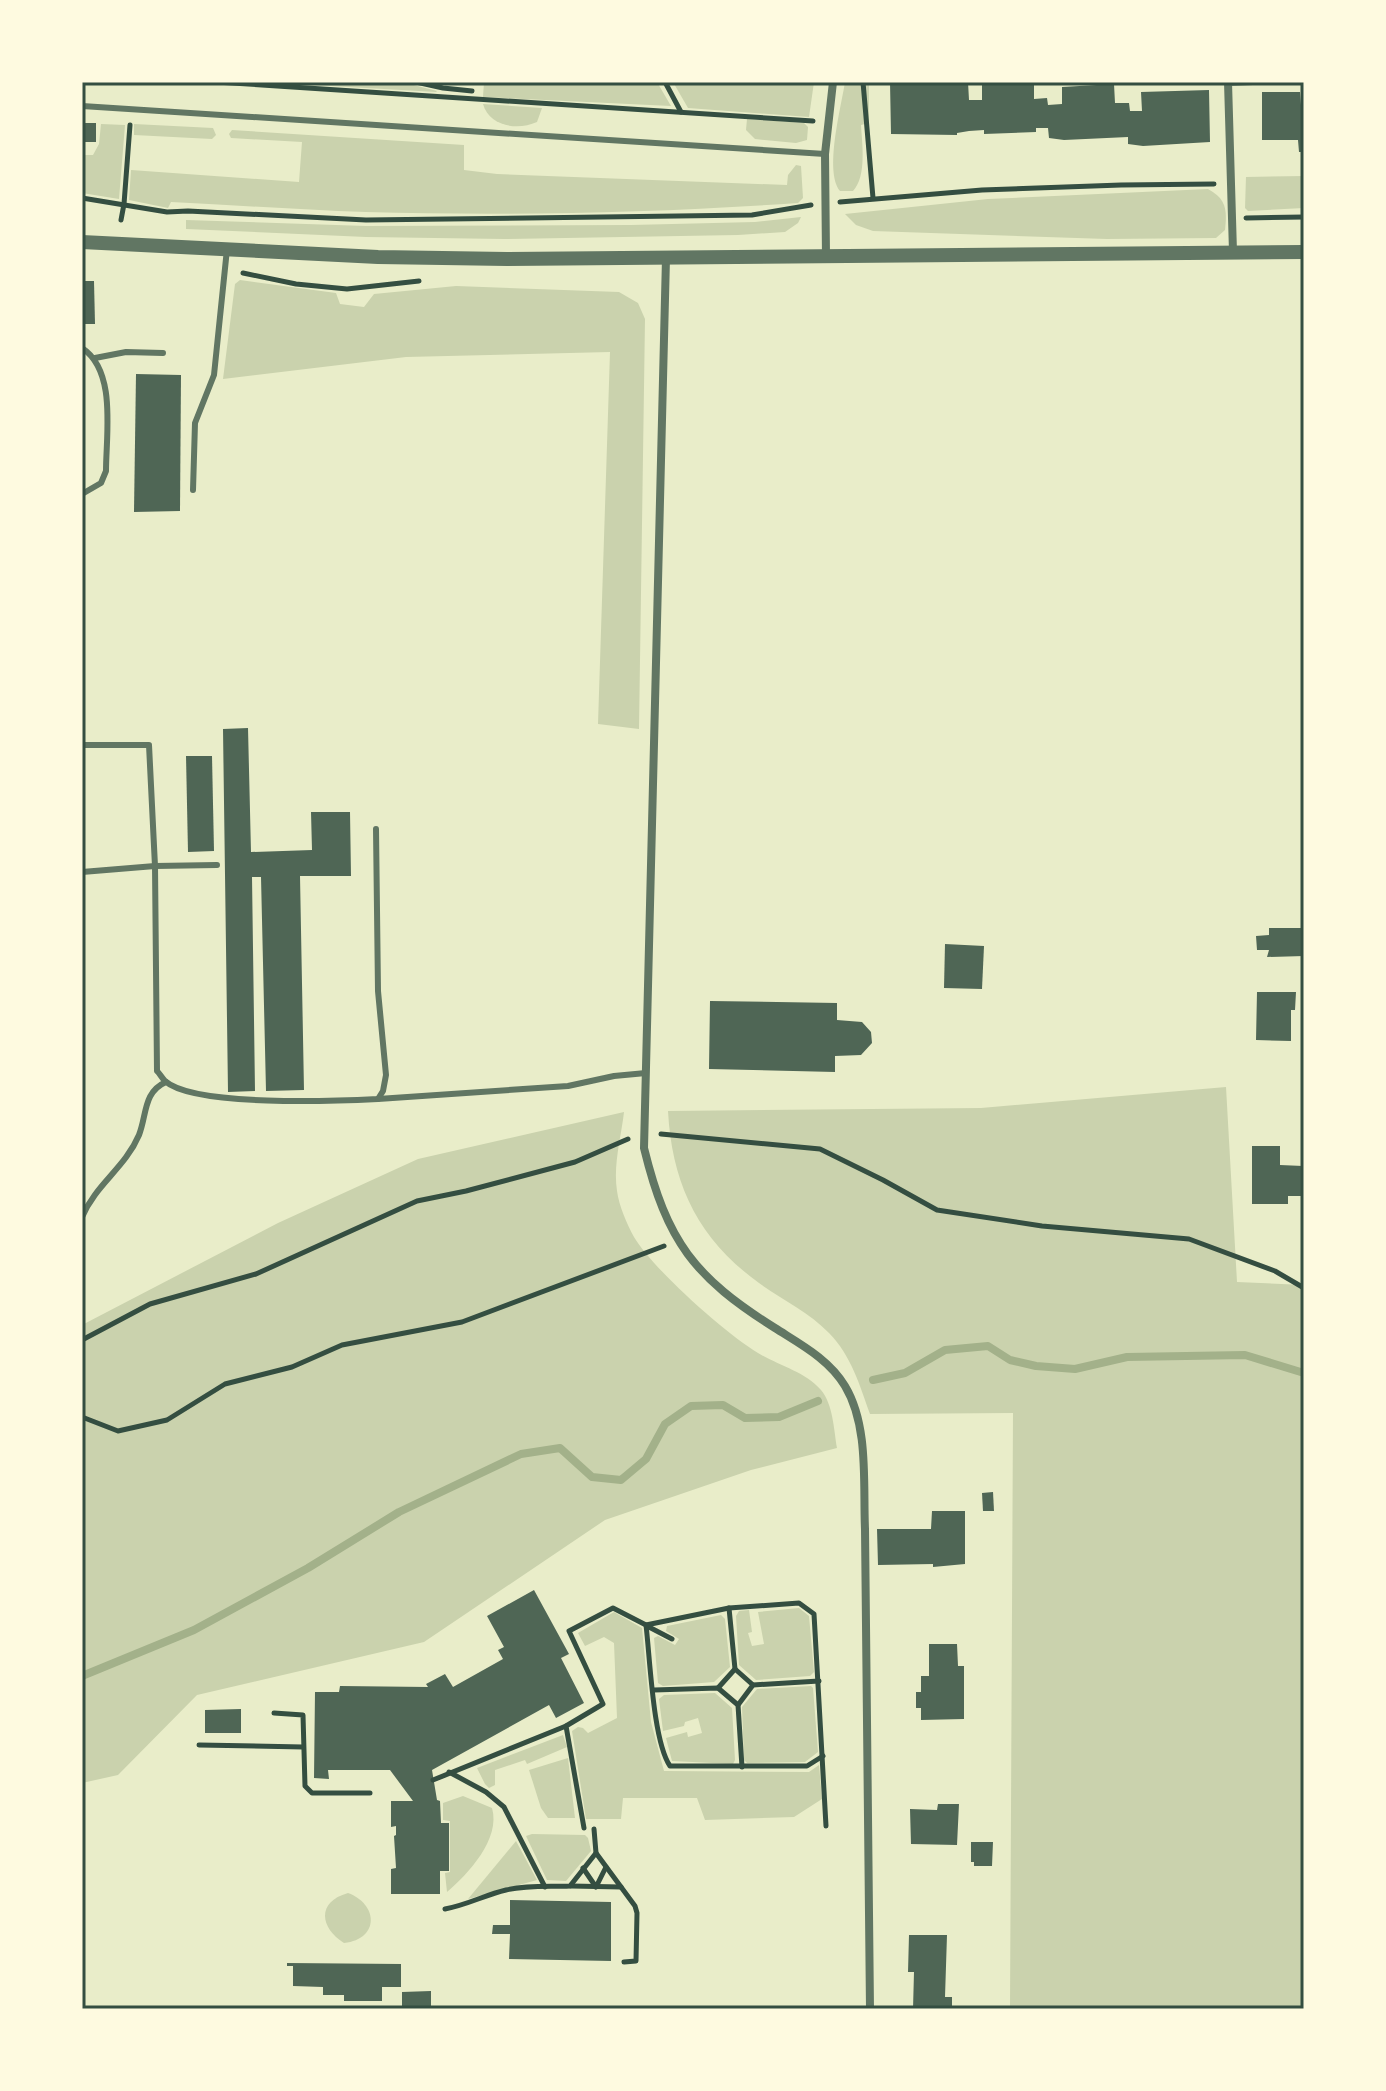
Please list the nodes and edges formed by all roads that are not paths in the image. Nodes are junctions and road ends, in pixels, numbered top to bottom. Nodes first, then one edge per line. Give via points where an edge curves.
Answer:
1 (833, 82) edge
2 (1253, 82) edge
3 (1228, 83) edge
4 (82, 106) edge
5 (825, 154) junction
6 (82, 242) edge
7 (227, 249) junction
8 (1233, 252) junction
9 (1304, 252) edge
10 (826, 256) junction
11 (666, 258) junction
12 (82, 348) edge
13 (163, 353) dead end
14 (95, 358) junction
15 (193, 490) dead end
16 (82, 494) edge
17 (82, 745) edge
18 (376, 829) dead end
19 (217, 865) dead end
20 (155, 866) junction
21 (82, 872) edge
22 (646, 1073) junction
23 (166, 1082) junction
24 (378, 1099) junction
25 (82, 1217) edge
26 (870, 2009) edge

1 - 5 street
2 - 3 lane
3 - 8 street
4 - 5 lane
5 - 10 street
6 - 7 street
7 - 11 street via 493,259
7 - 15 lane via 214,375 195,423
8 - 9 street
8 - 10 street
10 - 11 street
11 - 22 street
12 - 14 lane
13 - 14 lane
14 - 16 lane via 106,387 106,471 101,483
17 - 20 lane via 149,745
18 - 24 lane via 378,991 386,1075
19 - 20 lane
20 - 21 lane
20 - 23 lane via 157,1071
22 - 24 lane via 568,1086
22 - 26 street via 644,1148 677,1241 718,1289 812,1351 844,1385 854,1406 865,1529
23 - 24 lane via 240,1100
23 - 25 lane via 149,1094 125,1162 90,1197

